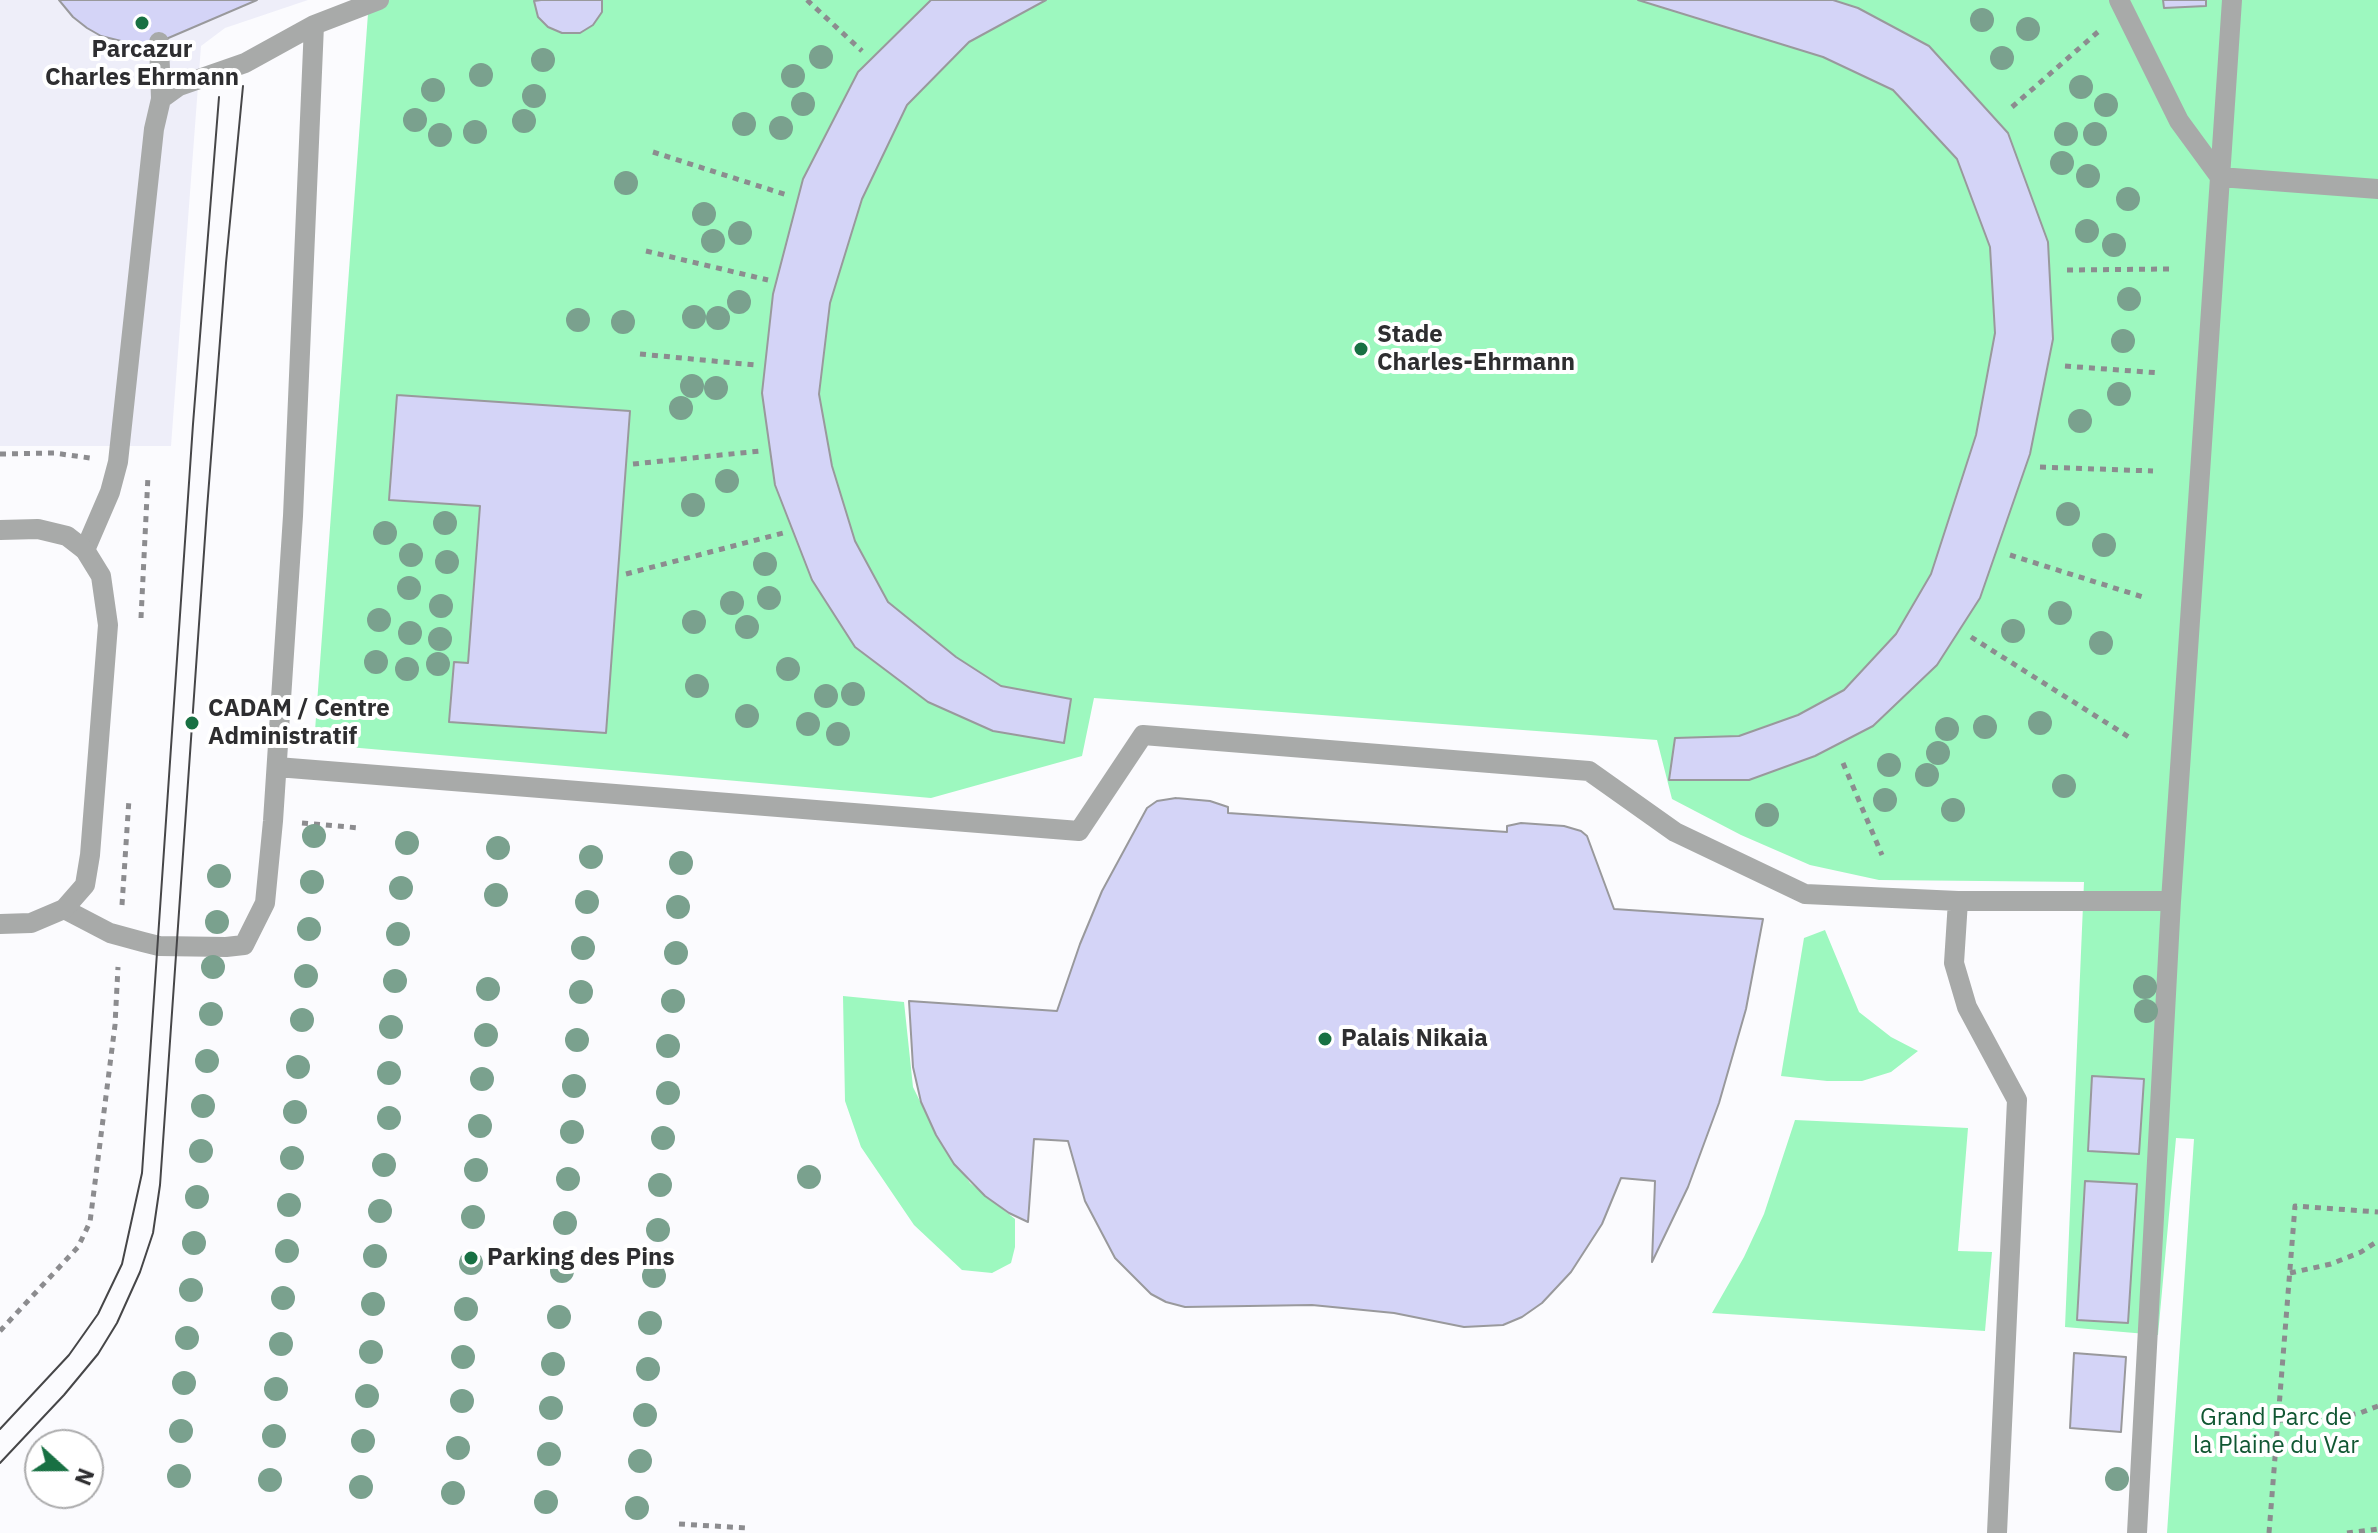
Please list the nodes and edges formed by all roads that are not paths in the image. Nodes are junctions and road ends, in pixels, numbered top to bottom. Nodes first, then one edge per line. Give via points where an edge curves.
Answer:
1 (379, 0) edge
2 (2232, 0) edge
3 (2122, 5) edge
4 (314, 25) junction
5 (159, 42) dead end
6 (161, 99) junction
7 (2220, 177) junction
8 (2378, 189) edge
9 (0, 530) edge
10 (85, 550) junction
11 (277, 767) junction
12 (1958, 901) junction
13 (2171, 901) junction
14 (64, 909) junction
15 (0, 924) edge
16 (1997, 1533) edge
17 (2137, 1533) edge

1 - 4 street
2 - 7 street
3 - 7 street via 2179,121
4 - 6 street via 245,63 179,86
4 - 11 street
5 - 6 street
6 - 10 street via 118,462
7 - 8 street
7 - 13 street
9 - 10 street via 38,529 67,536
10 - 14 street via 101,576 108,625 90,855 85,885
11 - 12 street via 1079,831 1143,735 1589,771 1675,832 1805,894
11 - 14 street via 265,903 244,945 159,946 120,936
12 - 13 street
12 - 16 street via 1954,963 1967,1007 2017,1100
13 - 17 street
14 - 15 street via 31,923

